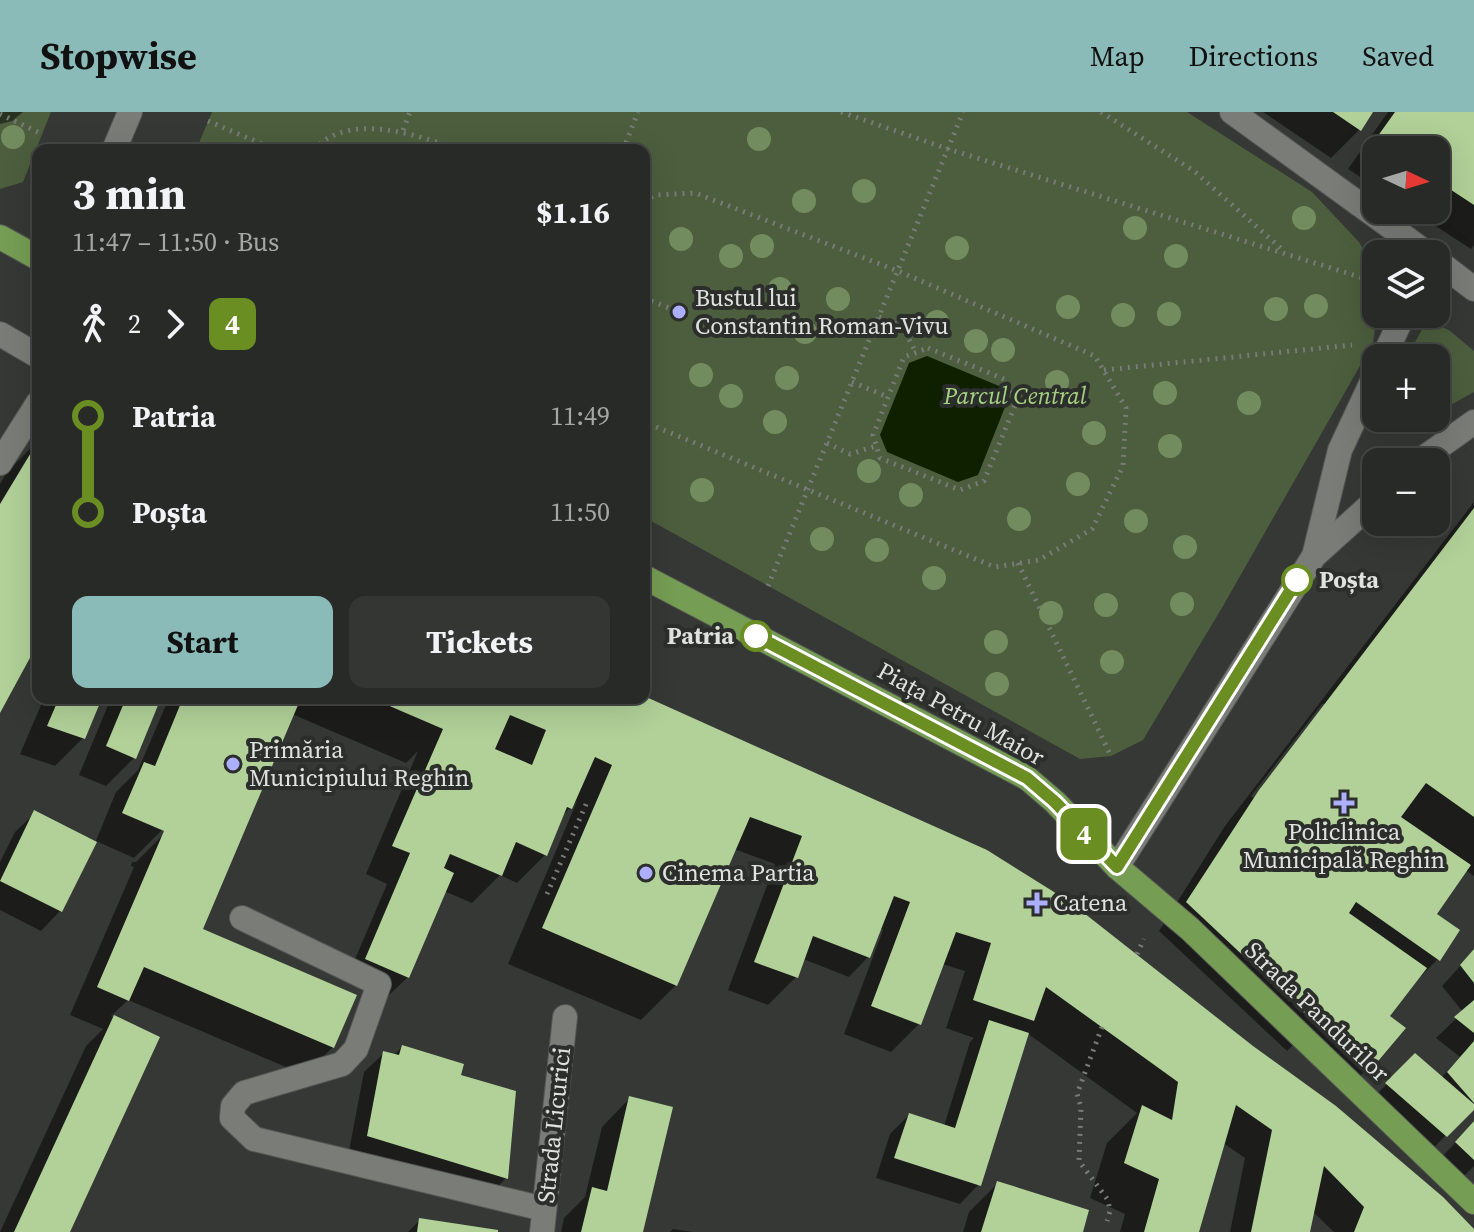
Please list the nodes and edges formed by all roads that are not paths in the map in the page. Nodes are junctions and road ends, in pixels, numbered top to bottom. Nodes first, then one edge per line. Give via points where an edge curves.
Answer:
1 (130, 112) edge
2 (1232, 112) edge
3 (117, 144) edge
4 (0, 237) edge
5 (1409, 240) edge
6 (32, 255) edge
7 (1450, 271) edge
8 (1474, 289) edge
9 (0, 334) edge
10 (32, 353) edge
11 (1362, 403) edge
12 (32, 412) edge
13 (1474, 422) edge
14 (1438, 448) edge
15 (0, 463) edge
16 (1362, 513) edge
17 (1314, 556) junction
18 (650, 580) edge
19 (1117, 867) junction
20 (242, 918) dead end
21 (565, 1017) dead end
22 (1474, 1202) edge
23 (543, 1220) edge

1 - 3 street
2 - 5 street
4 - 6 highway
7 - 8 street
9 - 10 street
11 - 17 street via 1340,450
12 - 15 street
13 - 14 street
16 - 17 street
17 - 19 street
18 - 19 highway, Piața Petru Maior via 1027,778
19 - 22 highway, Strada Pandurilor via 1190,929
20 - 23 street via 379,984 356,1049 342,1064 244,1093 233,1106 232,1118 254,1139
21 - 23 street, Strada Licurici

